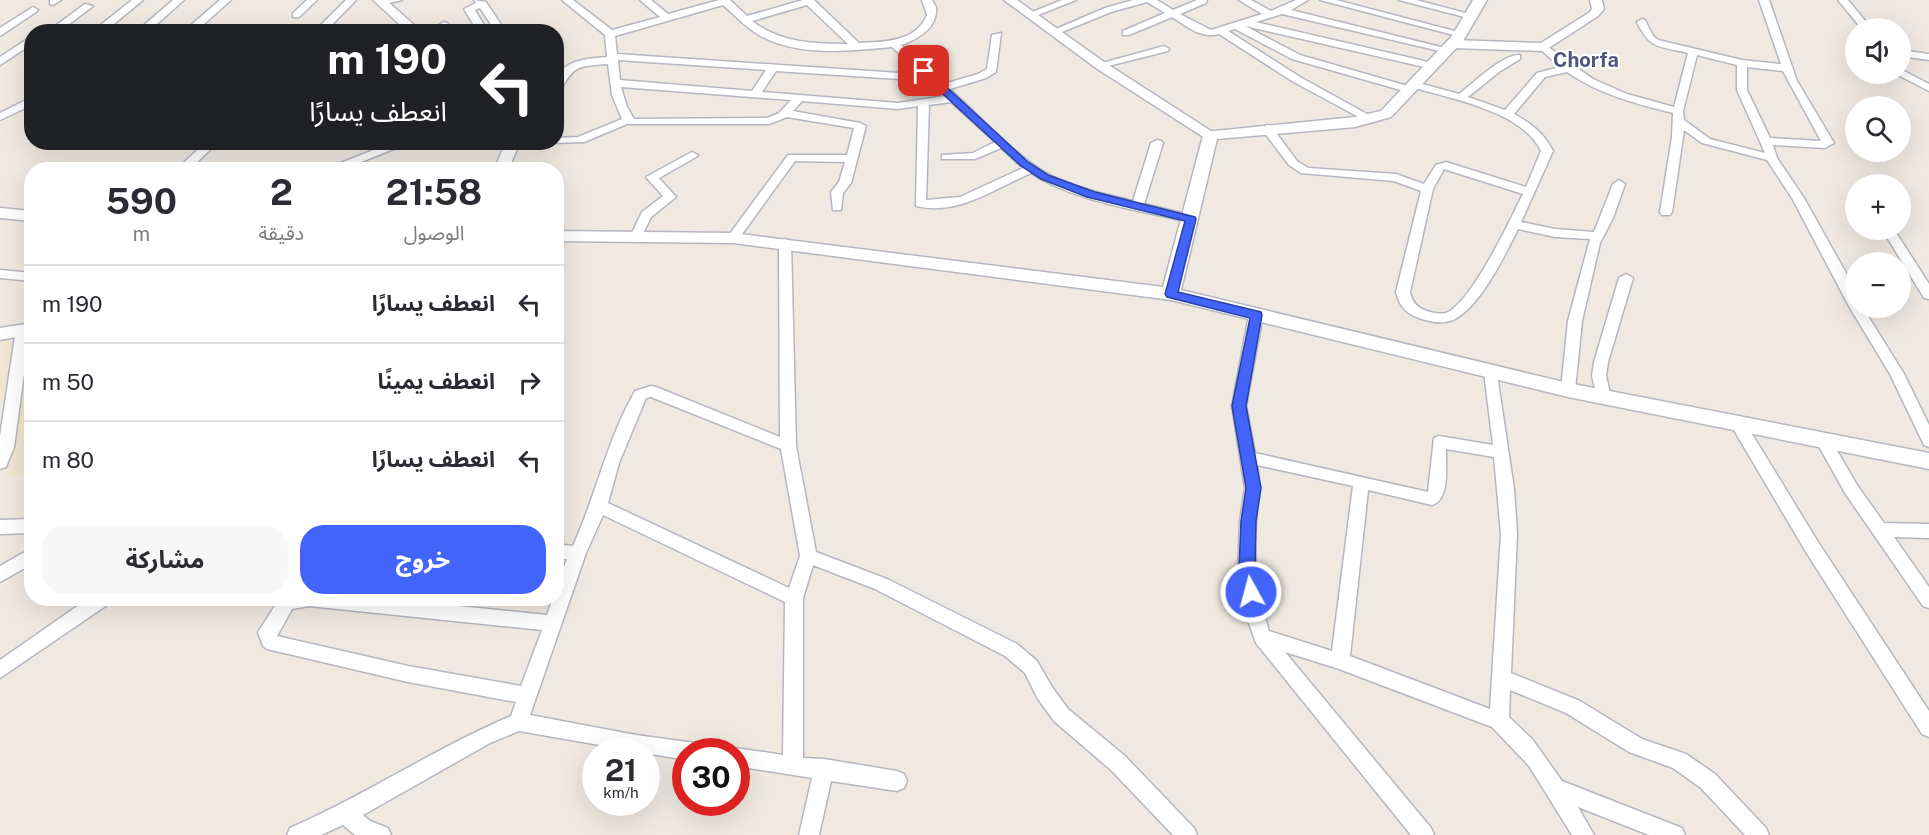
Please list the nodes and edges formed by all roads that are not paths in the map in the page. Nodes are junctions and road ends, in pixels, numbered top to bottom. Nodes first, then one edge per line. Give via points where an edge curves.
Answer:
1 (138, 0) edge
2 (179, 0) edge
3 (226, 0) edge
4 (312, 0) edge
5 (351, 0) edge
6 (397, 0) edge
7 (567, 0) edge
8 (645, 0) edge
9 (927, 0) edge
10 (1010, 0) edge
11 (1071, 0) edge
12 (1144, 0) edge
13 (1150, 0) edge
14 (1244, 0) edge
15 (1303, 0) edge
16 (1325, 0) edge
17 (1404, 0) edge
18 (1480, 0) edge
19 (1596, 0) edge
20 (1764, 0) edge
21 (1843, 0) edge
22 (725, 1) edge
23 (809, 1) edge
24 (1203, 1) edge
25 (381, 2) edge
26 (481, 2) edge
27 (88, 6) dead end
28 (33, 10) dead end
29 (1282, 11) junction
30 (1175, 14) junction
31 (296, 15) dead end
32 (1030, 15) junction
33 (1270, 15) junction
34 (1472, 16) junction
35 (668, 18) junction
36 (1858, 18) edge
37 (745, 20) junction
38 (1642, 22) dead end
39 (63, 24) edge
40 (107, 24) edge
41 (150, 24) edge
42 (198, 24) edge
43 (327, 24) edge
44 (407, 24) edge
45 (478, 24) edge
46 (496, 24) edge
47 (1242, 24) junction
48 (1221, 31) junction
49 (1054, 32) junction
50 (0, 33) edge
51 (1126, 33) dead end
52 (24, 34) edge
53 (610, 34) junction
54 (997, 34) dead end
55 (1454, 43) junction
56 (894, 44) junction
57 (24, 45) edge
58 (857, 47) junction
59 (1544, 47) junction
60 (1164, 49) dead end
61 (1693, 53) junction
62 (1911, 55) edge
63 (1516, 57) dead end
64 (1929, 57) edge
65 (613, 59) junction
66 (0, 62) edge
67 (1742, 63) junction
68 (1100, 65) junction
69 (1433, 66) junction
70 (773, 68) junction
71 (1787, 68) junction
72 (1569, 69) junction
73 (924, 71) junction
74 (564, 72) edge
75 (1911, 78) edge
76 (616, 83) junction
77 (1413, 87) junction
78 (942, 88) junction
79 (1929, 88) edge
80 (756, 93) junction
81 (799, 98) junction
82 (953, 98) junction
83 (1459, 99) junction
84 (24, 104) edge
85 (924, 104) junction
86 (784, 113) junction
87 (1507, 115) junction
88 (1679, 116) junction
89 (0, 117) edge
90 (1370, 119) junction
91 (628, 120) junction
92 (1267, 128) junction
93 (1210, 135) junction
94 (564, 141) edge
95 (1766, 141) junction
96 (1003, 143) junction
97 (1157, 143) dead end
98 (205, 150) edge
99 (376, 150) edge
100 (692, 155) dead end
101 (946, 157) dead end
102 (1771, 158) junction
103 (852, 159) junction
104 (193, 162) edge
105 (348, 162) edge
106 (1032, 168) junction
107 (1619, 184) dead end
108 (1427, 189) junction
109 (1528, 192) junction
110 (837, 207) dead end
111 (1137, 207) junction
112 (1666, 212) dead end
113 (0, 213) edge
114 (24, 215) edge
115 (1191, 219) junction
116 (1513, 224) junction
117 (564, 236) edge
118 (1598, 236) junction
119 (636, 237) junction
120 (733, 238) junction
121 (1895, 240) edge
122 (785, 243) junction
123 (0, 274) edge
124 (24, 276) edge
125 (1626, 278) dead end
126 (1845, 286) edge
127 (1171, 294) junction
128 (1929, 295) edge
129 (1256, 315) junction
130 (1863, 318) edge
131 (24, 330) edge
132 (0, 334) edge
133 (24, 346) edge
134 (1491, 372) junction
135 (1568, 390) junction
136 (1604, 397) junction
137 (1739, 425) junction
138 (1824, 441) junction
139 (1929, 441) edge
140 (788, 446) junction
141 (1501, 452) junction
142 (1247, 457) junction
143 (1929, 461) edge
144 (0, 463) edge
145 (1361, 482) junction
146 (599, 506) junction
147 (24, 526) edge
148 (0, 527) edge
149 (1878, 530) junction
150 (1929, 531) edge
151 (564, 552) edge
152 (578, 553) junction
153 (808, 556) junction
154 (24, 560) edge
155 (0, 575) edge
156 (564, 591) edge
157 (794, 598) junction
158 (1929, 601) edge
159 (89, 606) edge
160 (285, 606) edge
161 (380, 606) edge
162 (558, 606) edge
163 (552, 623) junction
164 (1262, 637) junction
165 (1340, 661) junction
166 (0, 670) edge
167 (1501, 678) junction
168 (527, 696) junction
169 (1499, 721) junction
170 (518, 722) junction
171 (1929, 728) edge
172 (672, 749) edge
173 (750, 759) edge
174 (793, 764) junction
175 (824, 768) junction
176 (897, 781) dead end
177 (1553, 787) junction
178 (345, 814) junction
179 (369, 833) edge
180 (297, 835) edge
181 (809, 835) edge
182 (1186, 835) edge
183 (1424, 835) edge
184 (1584, 835) edge
185 (1675, 835) edge
186 (1759, 835) edge

1 - 40 street
2 - 41 street
3 - 42 street
4 - 31 street
5 - 43 street
6 - 25 street
7 - 53 street
8 - 35 street
9 - 56 street via 934,15 929,23 908,40
10 - 32 street
11 - 32 street
12 - 49 street
13 - 30 street
14 - 33 street
15 - 29 street
16 - 55 street
17 - 34 street
18 - 34 main road
19 - 59 street via 1598,9 1594,14
20 - 71 street
21 - 36 street
22 - 35 street
22 - 37 street
23 - 37 street
23 - 58 street
24 - 30 street
25 - 44 street
26 - 45 street via 469,9
26 - 46 street
27 - 39 street
28 - 50 street
29 - 33 street
29 - 55 street
30 - 48 street via 1206,32
30 - 51 street
32 - 49 street
33 - 47 street
34 - 55 main road
35 - 53 street
37 - 58 street via 766,35 782,40
38 - 61 street via 1655,42
47 - 48 street
47 - 69 street
47 - 77 street via 1296,57
48 - 90 street
49 - 68 street
50 - 52 street
53 - 65 street
54 - 78 street via 992,70
55 - 59 street
55 - 69 main road
56 - 58 street
56 - 73 street
57 - 66 street
59 - 72 street
60 - 68 street
61 - 67 street
61 - 88 street
62 - 64 street
63 - 83 street
65 - 70 street
65 - 74 street via 570,66
65 - 76 street
67 - 71 street
67 - 95 street via 1742,90
68 - 93 street
69 - 77 main road
70 - 73 street via 899,76
70 - 80 street
71 - 95 street via 1828,144
72 - 87 street via 1541,75
72 - 88 street via 1601,88
73 - 78 street
75 - 79 street
76 - 80 street
76 - 91 street
77 - 83 street
77 - 90 main road via 1395,107
78 - 82 street
80 - 81 street
81 - 85 street via 898,106
81 - 86 street
82 - 85 street
82 - 96 street
83 - 87 street
84 - 89 street
85 - 106 street via 920,203 963,202
86 - 91 street via 763,122
86 - 103 street via 858,125
87 - 109 street via 1529,126 1545,142 1545,156
88 - 102 street via 1706,141
88 - 112 street
90 - 92 main road
91 - 94 street via 580,140
92 - 93 main road
92 - 108 street via 1293,163 1305,171 1396,178
93 - 115 main road
95 - 102 street
96 - 101 street via 975,156
96 - 106 street
97 - 111 street
98 - 104 street
99 - 105 street
100 - 119 street via 652,177 670,197 646,215
102 - 126 street via 1798,198
103 - 110 street via 845,183 837,192
103 - 120 street via 792,158
106 - 111 street via 1062,185
107 - 118 street
108 - 109 street via 1440,167 1446,165
108 - 116 street via 1403,292 1405,302 1414,311 1439,318 1456,312 1472,297
109 - 116 street
111 - 115 street
113 - 114 main road
115 - 127 main road
116 - 118 street via 1555,233
117 - 119 main road
118 - 135 street via 1575,321
119 - 120 main road
120 - 122 main road
121 - 128 street
122 - 127 main road
122 - 140 street
123 - 124 street
125 - 136 street via 1601,362 1599,376
127 - 129 main road
129 - 134 main road
129 - 142 street via 1239,406
130 - 139 street via 1897,374
131 - 132 street
133 - 144 street
134 - 135 main road
134 - 141 street
135 - 136 main road
136 - 137 main road
137 - 138 main road
137 - 171 street
138 - 143 main road
138 - 149 street
140 - 146 street via 645,392 637,400 614,454
140 - 153 street
141 - 145 street via 1439,442 1436,496 1432,499
141 - 167 street via 1509,534
142 - 145 street
142 - 164 street via 1253,488 1247,569
145 - 165 street
146 - 152 street
146 - 157 street
147 - 148 street
149 - 150 street
149 - 158 street
151 - 152 street
152 - 156 street
153 - 157 street
153 - 182 street via 900,592 1011,650 1031,667 1061,715 1124,769
154 - 155 street
157 - 174 street
159 - 166 street
160 - 168 street via 267,632 273,643
161 - 163 street
162 - 163 street
163 - 168 street
164 - 165 street
164 - 183 street
165 - 169 street
167 - 169 street
167 - 186 street via 1573,707 1636,746 1679,761 1708,781
168 - 170 street
169 - 177 street via 1515,732
170 - 172 street
170 - 178 street via 483,737
173 - 174 street
174 - 175 street
175 - 176 street
175 - 181 street
177 - 184 street
177 - 185 street
178 - 179 street
178 - 180 street

